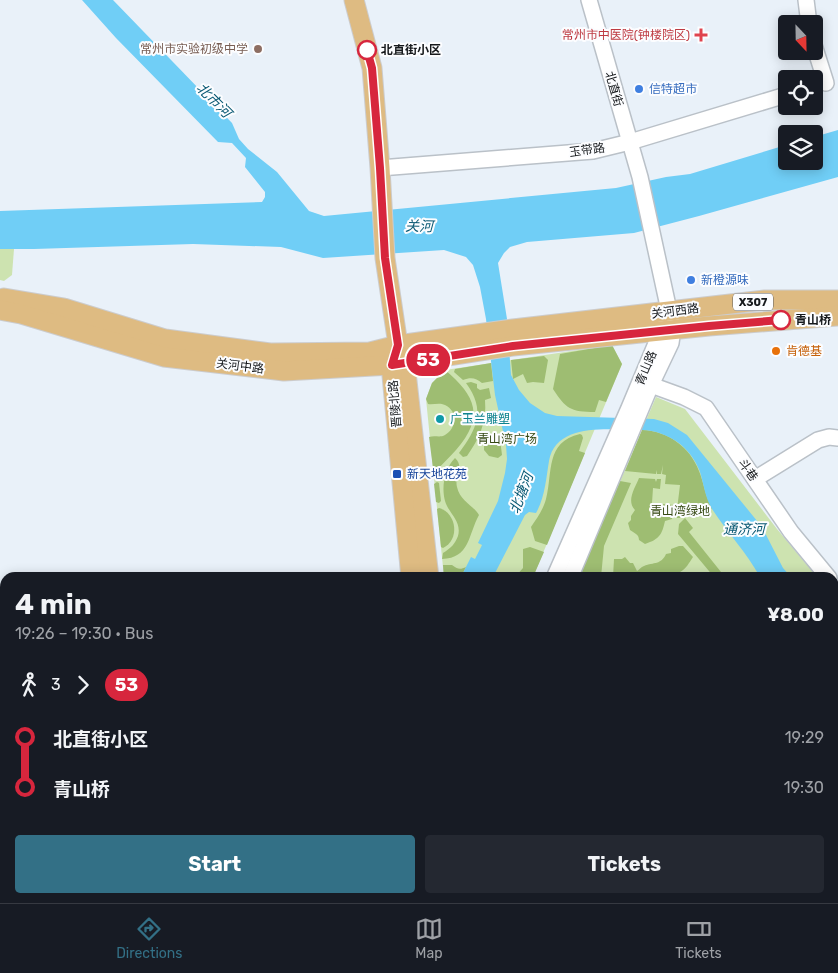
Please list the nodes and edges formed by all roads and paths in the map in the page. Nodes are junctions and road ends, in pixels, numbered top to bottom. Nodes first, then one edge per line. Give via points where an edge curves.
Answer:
1 (354, 0) edge
2 (588, 0) edge
3 (806, 0) edge
4 (808, 15) edge
5 (818, 60) edge
6 (826, 84) edge
7 (778, 97) edge
8 (630, 142) junction
9 (380, 168) junction
10 (0, 298) edge
11 (838, 300) edge
12 (0, 310) edge
13 (838, 316) edge
14 (668, 324) junction
15 (483, 342) junction
16 (398, 345) junction
17 (398, 364) junction
18 (651, 385) junction
19 (635, 409) junction
20 (624, 434) junction
21 (398, 435) junction
22 (838, 438) edge
23 (755, 479) junction
24 (401, 572) edge
25 (410, 572) edge
26 (428, 572) edge
27 (557, 572) edge
28 (572, 572) edge
29 (824, 572) edge

1 - 9 main road via 372,68
2 - 8 street, 北直街
3 - 4 street
5 - 6 street
7 - 8 street, 玉带路
8 - 9 street, 玉带路 via 593,151
8 - 14 street, 北直街 via 655,242
9 - 16 main road via 385,258
10 - 16 main road, 关河中路 via 64,308 165,339 270,353 370,352
11 - 14 main road, 关河西路 / X307 via 764,300
12 - 17 main road, 关河中路 via 164,357 284,372
13 - 14 main road, 关河西路 / X307
14 - 15 main road, 关河西路
14 - 18 street, 青山路 via 672,343
14 - 19 street, 青山路
15 - 16 main road, 关河中路
15 - 17 main road, 关河中路
16 - 17 main road, 晋陵北路
17 - 21 main road, 晋陵北路
17 - 26 main road, 晋陵北路
18 - 19 street, 青山路
18 - 23 street, 斗巷 via 706,408
19 - 20 street, 青山路
20 - 27 street, 青山路
20 - 28 street, 青山路
21 - 24 main road via 392,470
21 - 25 main road, 晋陵北路
22 - 23 street via 818,440
23 - 29 street, 斗巷 via 791,532

